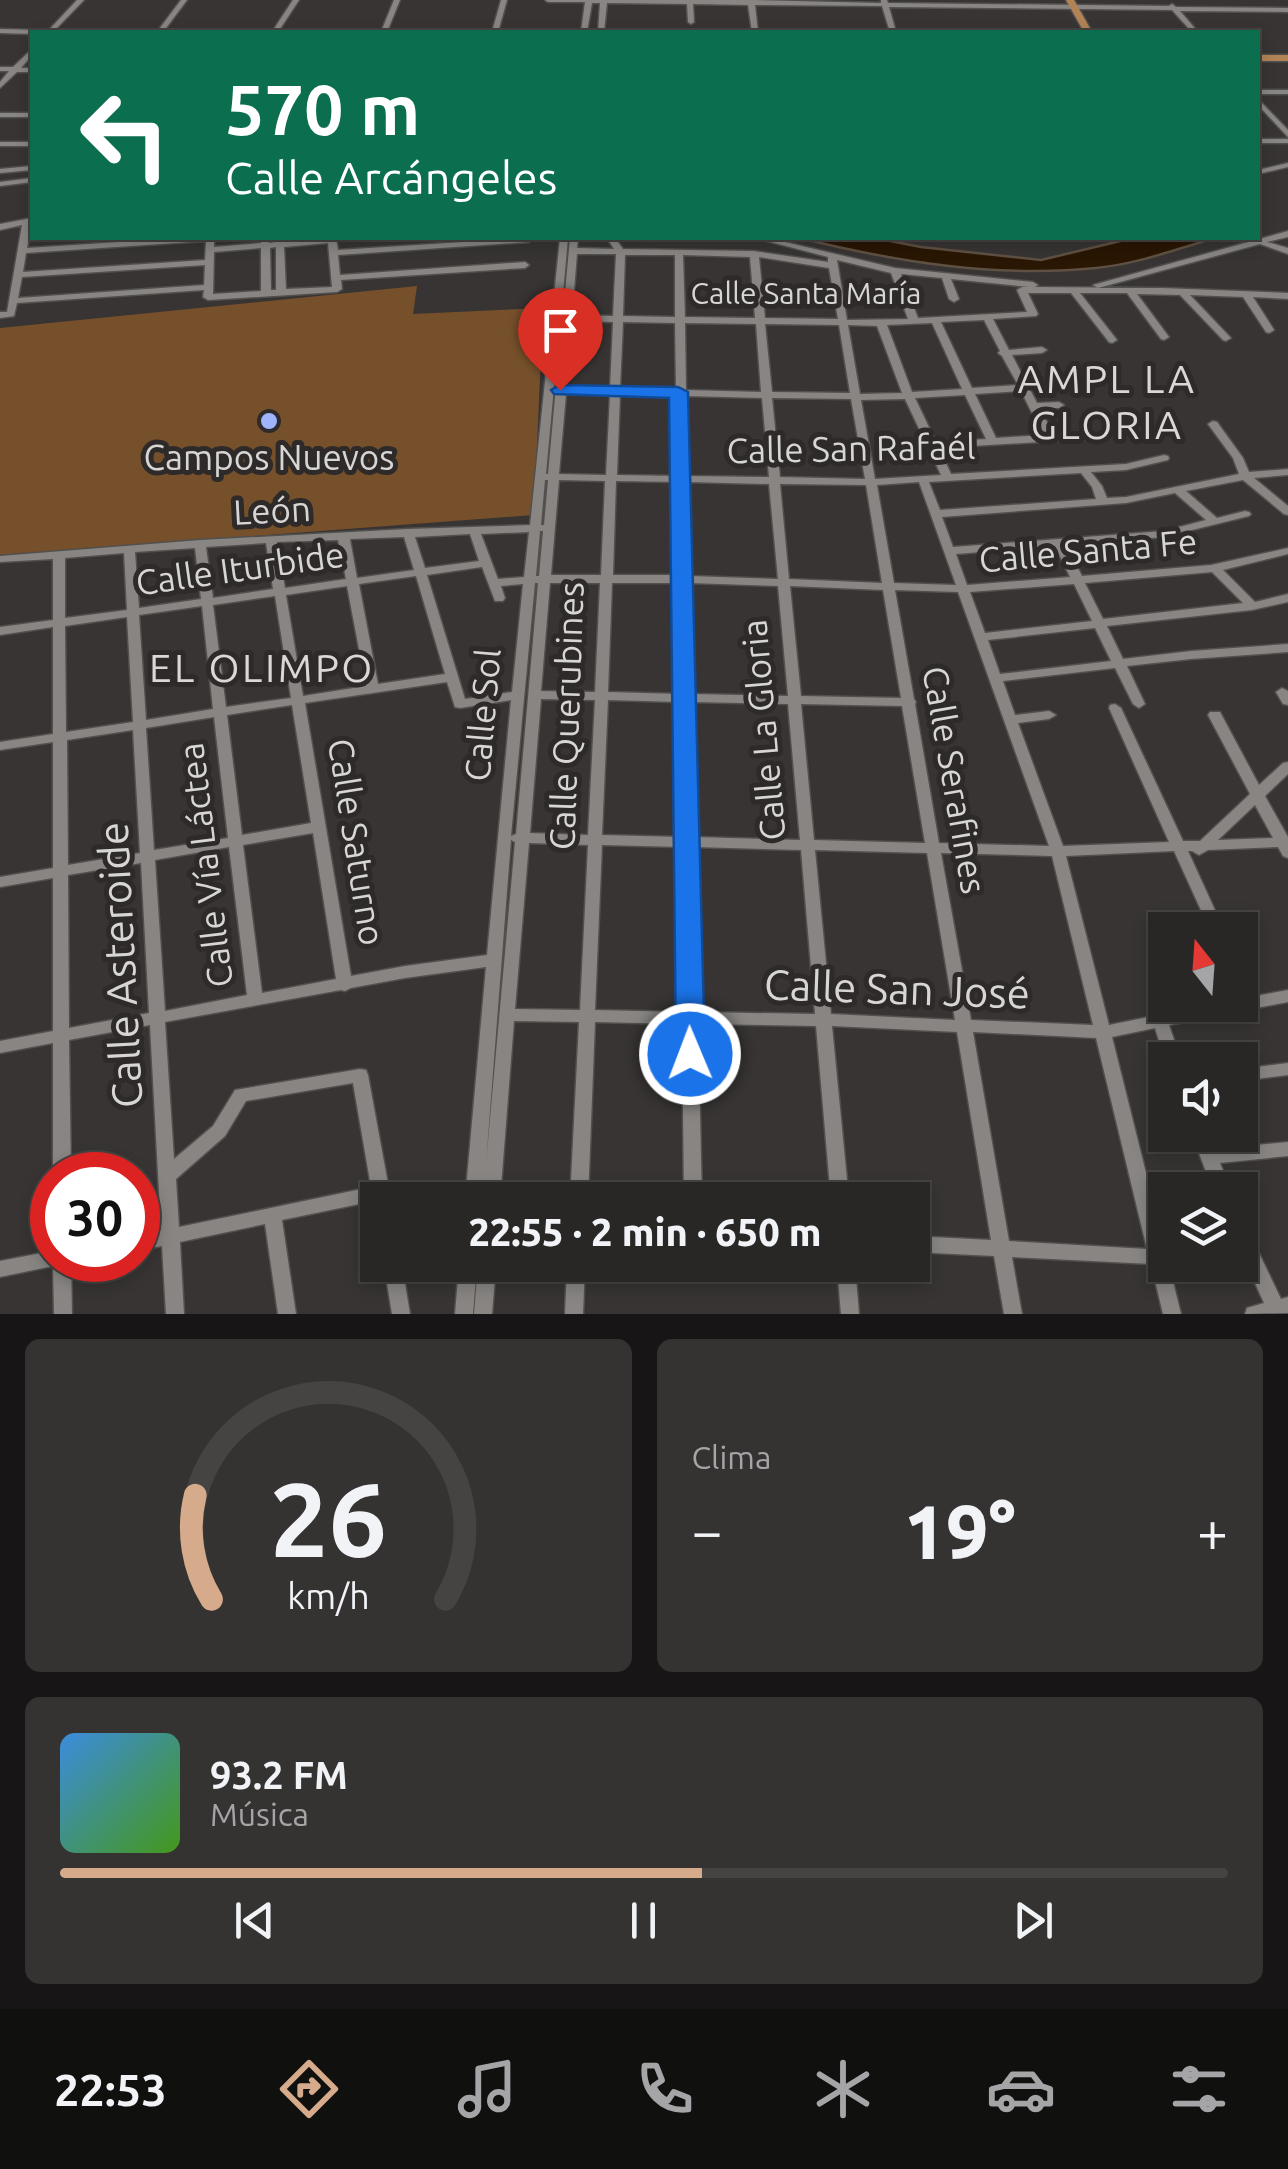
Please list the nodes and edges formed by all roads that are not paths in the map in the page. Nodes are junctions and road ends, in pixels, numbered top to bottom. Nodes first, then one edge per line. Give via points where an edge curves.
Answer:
1 (80, 0) edge
2 (184, 0) edge
3 (296, 0) edge
4 (397, 0) edge
5 (504, 0) edge
6 (548, 0) edge
7 (580, 0) edge
8 (588, 0) edge
9 (604, 0) edge
10 (1168, 0) edge
11 (690, 2) edge
12 (751, 2) edge
13 (885, 3) edge
14 (1067, 4) edge
15 (1175, 9) junction
16 (1288, 10) edge
17 (691, 22) dead end
18 (52, 30) edge
19 (162, 30) edge
20 (276, 30) edge
21 (385, 30) edge
22 (496, 30) edge
23 (584, 30) edge
24 (600, 30) edge
25 (755, 30) edge
26 (892, 30) edge
27 (1076, 30) edge
28 (1086, 30) edge
29 (1193, 30) edge
30 (0, 31) edge
31 (30, 32) edge
32 (30, 53) edge
33 (1260, 55) edge
34 (1288, 56) edge
35 (0, 69) edge
36 (15, 70) junction
37 (30, 70) edge
38 (0, 86) edge
39 (1260, 92) edge
40 (1288, 92) edge
41 (1260, 103) edge
42 (0, 114) edge
43 (30, 115) edge
44 (1288, 138) edge
45 (1260, 141) edge
46 (0, 144) edge
47 (30, 144) edge
48 (1288, 165) edge
49 (30, 168) edge
50 (0, 171) edge
51 (1260, 172) edge
52 (30, 180) edge
53 (0, 184) edge
54 (30, 226) edge
55 (0, 227) edge
56 (1288, 234) edge
57 (306, 240) edge
58 (332, 240) edge
59 (512, 240) edge
60 (526, 240) edge
61 (564, 240) edge
62 (613, 240) edge
63 (765, 240) edge
64 (280, 241) edge
65 (210, 242) edge
66 (265, 242) edge
67 (573, 244) edge
68 (1264, 244) junction
69 (22, 251) junction
70 (1288, 251) edge
71 (622, 252) junction
72 (334, 253) junction
73 (679, 253) junction
74 (754, 254) junction
75 (209, 262) junction
76 (833, 262) junction
77 (895, 271) junction
78 (18, 274) junction
79 (946, 278) junction
80 (337, 283) junction
81 (1105, 285) junction
82 (1074, 291) junction
83 (208, 292) junction
84 (281, 292) junction
85 (1131, 292) junction
86 (1162, 292) junction
87 (266, 293) junction
88 (1183, 293) junction
89 (1247, 296) junction
90 (1288, 296) edge
91 (954, 299) dead end
92 (12, 301) junction
93 (0, 315) edge
94 (986, 317) junction
95 (560, 318) junction
96 (616, 318) junction
97 (679, 318) junction
98 (758, 319) junction
99 (935, 320) junction
100 (914, 321) junction
101 (845, 322) junction
102 (881, 323) junction
103 (1269, 330) dead end
104 (1164, 337) dead end
105 (1226, 338) dead end
106 (1112, 340) dead end
107 (1042, 350) dead end
108 (1003, 352) junction
109 (1022, 388) junction
110 (560, 390) junction
111 (968, 391) junction
112 (612, 392) junction
113 (678, 392) junction
114 (766, 394) junction
115 (908, 394) junction
116 (858, 396) junction
117 (1032, 406) junction
118 (1059, 406) dead end
119 (1213, 424) dead end
120 (1089, 436) dead end
121 (1050, 438) junction
122 (992, 441) junction
123 (932, 445) junction
124 (1164, 458) dead end
125 (1082, 468) junction
126 (1288, 472) edge
127 (1244, 476) junction
128 (546, 477) junction
129 (947, 477) junction
130 (609, 478) junction
131 (680, 478) junction
132 (922, 479) junction
133 (773, 480) junction
134 (872, 482) junction
135 (1177, 489) junction
136 (1103, 502) junction
137 (1288, 512) edge
138 (935, 514) junction
139 (1245, 514) dead end
140 (1216, 522) junction
141 (541, 528) junction
142 (474, 530) junction
143 (408, 532) junction
144 (343, 535) junction
145 (271, 538) junction
146 (1059, 542) junction
147 (200, 543) junction
148 (129, 548) junction
149 (949, 551) junction
150 (1288, 551) edge
151 (59, 554) junction
152 (0, 558) edge
153 (487, 563) junction
154 (1215, 568) junction
155 (419, 572) junction
156 (605, 578) junction
157 (544, 579) junction
158 (682, 579) junction
159 (528, 581) junction
160 (783, 581) junction
161 (1078, 581) junction
162 (352, 582) junction
163 (495, 584) junction
164 (890, 585) junction
165 (963, 589) junction
166 (282, 591) junction
167 (499, 598) dead end
168 (1288, 598) edge
169 (207, 602) junction
170 (1252, 606) junction
171 (135, 612) junction
172 (1098, 621) junction
173 (59, 622) junction
174 (0, 631) edge
175 (981, 637) junction
176 (1288, 648) edge
177 (1118, 663) junction
178 (452, 677) junction
179 (996, 678) junction
180 (373, 689) junction
181 (518, 694) junction
182 (534, 695) junction
183 (600, 696) junction
184 (684, 698) junction
185 (301, 700) junction
186 (794, 700) junction
187 (910, 702) junction
188 (1139, 704) dead end
189 (1115, 708) dead end
190 (220, 713) junction
191 (1049, 715) dead end
192 (1215, 715) dead end
193 (1012, 720) junction
194 (141, 725) junction
195 (60, 737) junction
196 (0, 746) edge
197 (1288, 766) edge
198 (1258, 794) junction
199 (318, 827) junction
200 (504, 838) junction
201 (521, 838) junction
202 (594, 840) junction
203 (236, 841) junction
204 (687, 842) junction
205 (807, 844) junction
206 (1286, 846) edge
207 (935, 848) junction
208 (1179, 848) junction
209 (1202, 848) junction
210 (1058, 850) junction
211 (149, 856) junction
212 (1186, 863) junction
213 (60, 871) junction
214 (0, 882) edge
215 (1209, 912) edge
216 (494, 960) junction
217 (345, 985) junction
218 (1288, 996) edge
219 (256, 1001) junction
220 (1258, 1001) edge
221 (506, 1015) junction
222 (587, 1016) junction
223 (690, 1017) junction
224 (158, 1019) junction
225 (824, 1020) junction
226 (1151, 1022) edge
227 (965, 1026) junction
228 (1104, 1032) junction
229 (61, 1036) junction
230 (0, 1047) edge
231 (1288, 1069) edge
232 (1258, 1073) edge
233 (1288, 1149) edge
234 (62, 1152) edge
235 (1206, 1152) edge
236 (1208, 1158) junction
237 (1214, 1172) edge
238 (167, 1176) junction
239 (379, 1182) edge
240 (476, 1182) edge
241 (492, 1182) edge
242 (580, 1182) edge
243 (693, 1182) edge
244 (838, 1182) edge
245 (360, 1200) edge
246 (1148, 1209) edge
247 (273, 1216) junction
248 (170, 1236) junction
249 (160, 1238) edge
250 (930, 1245) edge
251 (1004, 1248) junction
252 (1148, 1256) edge
253 (30, 1263) edge
254 (1258, 1263) edge
255 (0, 1269) edge
256 (62, 1282) edge
257 (396, 1282) edge
258 (467, 1282) edge
259 (485, 1282) edge
260 (575, 1282) edge
261 (847, 1282) edge
262 (1165, 1282) edge
263 (1282, 1306) edge
264 (63, 1314) edge
265 (175, 1314) edge
266 (286, 1314) edge
267 (401, 1314) edge
268 (464, 1314) edge
269 (483, 1314) edge
270 (574, 1314) edge
271 (850, 1314) edge
272 (1012, 1314) edge
273 (1172, 1314) edge
274 (1254, 1314) edge

1 - 18 street
2 - 19 street
3 - 20 street
4 - 21 street
5 - 22 street
6 - 7 street
7 - 8 street
8 - 9 street
8 - 23 street
9 - 11 street
9 - 24 street
10 - 15 street
11 - 12 street
11 - 17 street
12 - 13 street
12 - 25 street
13 - 14 street
13 - 26 street
14 - 15 street
14 - 27 main road
14 - 28 main road
15 - 16 street
15 - 29 street
30 - 31 street
32 - 36 street
33 - 34 main road
35 - 36 street
36 - 37 street
36 - 38 street
39 - 40 street
41 - 44 street
42 - 43 street
44 - 45 street
46 - 47 street
48 - 51 street
49 - 50 street
52 - 53 street
54 - 55 street
54 - 69 street
56 - 68 street
57 - 64 street
58 - 72 street
59 - 72 street
60 - 80 street via 524,269
61 - 95 street, Calle Sol
62 - 71 street
63 - 76 street
64 - 66 street
64 - 84 street
65 - 66 street
65 - 69 street
65 - 75 street
66 - 87 street
67 - 71 street
67 - 95 street, Calle Sol
68 - 70 street
68 - 81 street
69 - 78 street
71 - 73 street
71 - 96 street, Calle Querubines
72 - 80 street
73 - 74 street
73 - 97 street
74 - 76 street
74 - 98 street, Calle La Gloria
75 - 78 street
75 - 83 street
76 - 77 street
76 - 101 street, Calle Serafines
77 - 79 street
77 - 100 street
78 - 92 street
79 - 81 street
79 - 91 street
80 - 84 street
81 - 86 street
82 - 85 street
82 - 94 street, Calle Santa María via 1022,290 1033,314
82 - 106 street
83 - 87 street
83 - 92 street
84 - 87 street
85 - 86 street
85 - 104 street
86 - 88 street
88 - 89 street
88 - 105 street
89 - 90 street
89 - 103 street
92 - 93 street via 10,314
94 - 99 street, Calle Santa María
94 - 108 street
95 - 96 street, Calle Santa María
95 - 110 street, Calle Sol
95 - 128 street, Calle Sol
96 - 97 street, Calle Santa María
96 - 112 street, Calle Querubines
97 - 98 street, Calle Santa María
97 - 113 street
98 - 101 street, Calle Santa María
98 - 114 street, Calle La Gloria
99 - 100 street, Calle Santa María
99 - 111 street
100 - 102 street, Calle Santa María
101 - 102 street, Calle Santa María
101 - 116 street, Calle Serafines
102 - 115 street
107 - 108 street
108 - 109 street
109 - 111 street
109 - 117 street
110 - 112 street
110 - 128 street, Calle Sol
111 - 115 street
111 - 122 street
112 - 113 street
112 - 130 street, Calle Querubines
113 - 114 street
113 - 131 street
114 - 116 street
114 - 133 street, Calle La Gloria
115 - 116 street
115 - 123 street
116 - 134 street, Calle Serafines
117 - 118 street
117 - 121 street
119 - 127 street
120 - 121 street
121 - 122 street
122 - 123 street
123 - 129 street
124 - 125 street, Calle San Rafaél
125 - 129 street, Calle San Rafaél
125 - 136 street
126 - 127 street
127 - 135 street
127 - 137 street
128 - 130 street, Calle San Rafaél
128 - 141 street, Calle Sol
129 - 132 street, Calle San Rafaél
130 - 131 street, Calle San Rafaél
130 - 156 street, Calle Querubines
131 - 133 street, Calle San Rafaél
131 - 158 street
132 - 134 street, Calle San Rafaél
132 - 138 street
133 - 134 street, Calle San Rafaél
133 - 160 street, Calle La Gloria
134 - 164 street, Calle Serafines
135 - 136 street
135 - 140 street
136 - 138 street
138 - 149 street
139 - 140 street
140 - 146 street
141 - 142 street, León
141 - 157 street, Calle Sol
141 - 159 street, Calle Sol
142 - 143 street, León
142 - 153 street
143 - 144 street, León
143 - 155 street
144 - 145 street, León
144 - 162 street
145 - 147 street, León
145 - 166 street, Calle Saturno
146 - 149 street
146 - 161 street
147 - 148 street, León
147 - 169 street, Calle Vía Láctea
148 - 151 street, León
148 - 171 street, Calle Asteroide
149 - 165 street
150 - 154 street, Calle Santa Fe
151 - 152 street, León
151 - 173 street
153 - 155 street, Calle Iturbide
153 - 163 street
154 - 161 street, Calle Santa Fe
154 - 170 street
155 - 162 street, Calle Iturbide
155 - 178 street
156 - 157 street, Calle Santa Fe
156 - 158 street, Calle Santa Fe
156 - 183 street, Calle Querubines
157 - 159 street, Calle Santa Fe
157 - 182 street, Calle Sol
158 - 160 street, Calle Santa Fe
158 - 184 street
159 - 163 street, Calle Santa Fe
159 - 181 street, Calle Sol
160 - 164 street, Calle Santa Fe
160 - 186 street, Calle La Gloria
161 - 165 street, Calle Santa Fe
161 - 172 street
162 - 166 street, Calle Iturbide
162 - 180 street
163 - 167 street
164 - 165 street, Calle Santa Fe
164 - 187 street, Calle Serafines
165 - 175 street
166 - 169 street, Calle Iturbide
166 - 185 street, Calle Saturno
168 - 170 street
169 - 171 street, Calle Iturbide
169 - 190 street, Calle Vía Láctea
170 - 172 street
171 - 173 street, Calle Iturbide
171 - 194 street, Calle Asteroide
172 - 175 street
172 - 177 street
173 - 174 street, Calle Iturbide
173 - 195 street
175 - 179 street
176 - 177 street
177 - 179 street
177 - 188 street
178 - 180 street
178 - 181 street via 460,704
179 - 193 street
180 - 185 street
181 - 200 street, Calle Sol
182 - 183 street
182 - 201 street, Calle Sol
183 - 184 street
183 - 202 street, Calle Querubines
184 - 186 street
184 - 204 street
185 - 190 street
185 - 199 street, Calle Saturno
186 - 187 street
186 - 205 street, Calle La Gloria
187 - 207 street, Calle Serafines
189 - 208 street
190 - 194 street
190 - 203 street, Calle Vía Láctea
191 - 193 street
192 - 198 street
193 - 210 street
194 - 195 street
194 - 211 street, Calle Asteroide
195 - 196 street
195 - 213 street
197 - 198 street
198 - 206 street
198 - 209 street
199 - 203 street
199 - 217 street, Calle Saturno
200 - 201 street
200 - 216 street, Calle Sol
201 - 202 street
201 - 221 street, Calle Sol
202 - 204 street
202 - 222 street, Calle Querubines
203 - 211 street
203 - 219 street, Calle Vía Láctea
204 - 205 street
204 - 223 street
205 - 207 street
205 - 225 street, Calle La Gloria
206 - 209 street
207 - 210 street
207 - 227 street, Calle Serafines
208 - 209 street
208 - 210 street
208 - 212 street
209 - 212 street
210 - 228 street
211 - 213 street
211 - 224 street, Calle Asteroide
212 - 215 street
213 - 214 street
213 - 229 street
216 - 217 street
216 - 240 street, Calle Sol
217 - 219 street
218 - 220 street, Calle San José
219 - 224 street
221 - 222 street, Calle San José
221 - 241 street, Calle Sol
222 - 223 street, Calle San José
222 - 242 street, Calle Querubines
223 - 225 street, Calle San José
223 - 243 street
224 - 229 street
224 - 238 street, Calle Asteroide
225 - 227 street, Calle San José
225 - 244 street, Calle La Gloria
226 - 228 street, Calle San José
227 - 228 street, Calle San José
227 - 251 street, Calle Serafines
228 - 246 street
229 - 230 street
229 - 234 street
231 - 232 street
233 - 236 street
235 - 236 street
236 - 237 street
238 - 239 street via 219,1131 242,1095 360,1075
238 - 248 street, Calle Asteroide
245 - 247 street
247 - 248 street
247 - 266 street
248 - 249 street
248 - 265 street, Calle Asteroide
250 - 251 street
251 - 252 street
251 - 272 street, Calle Serafines
253 - 255 street
254 - 263 street
256 - 264 street
257 - 267 street
258 - 268 street
259 - 269 street
260 - 270 street
261 - 271 street
262 - 273 street
263 - 274 street

